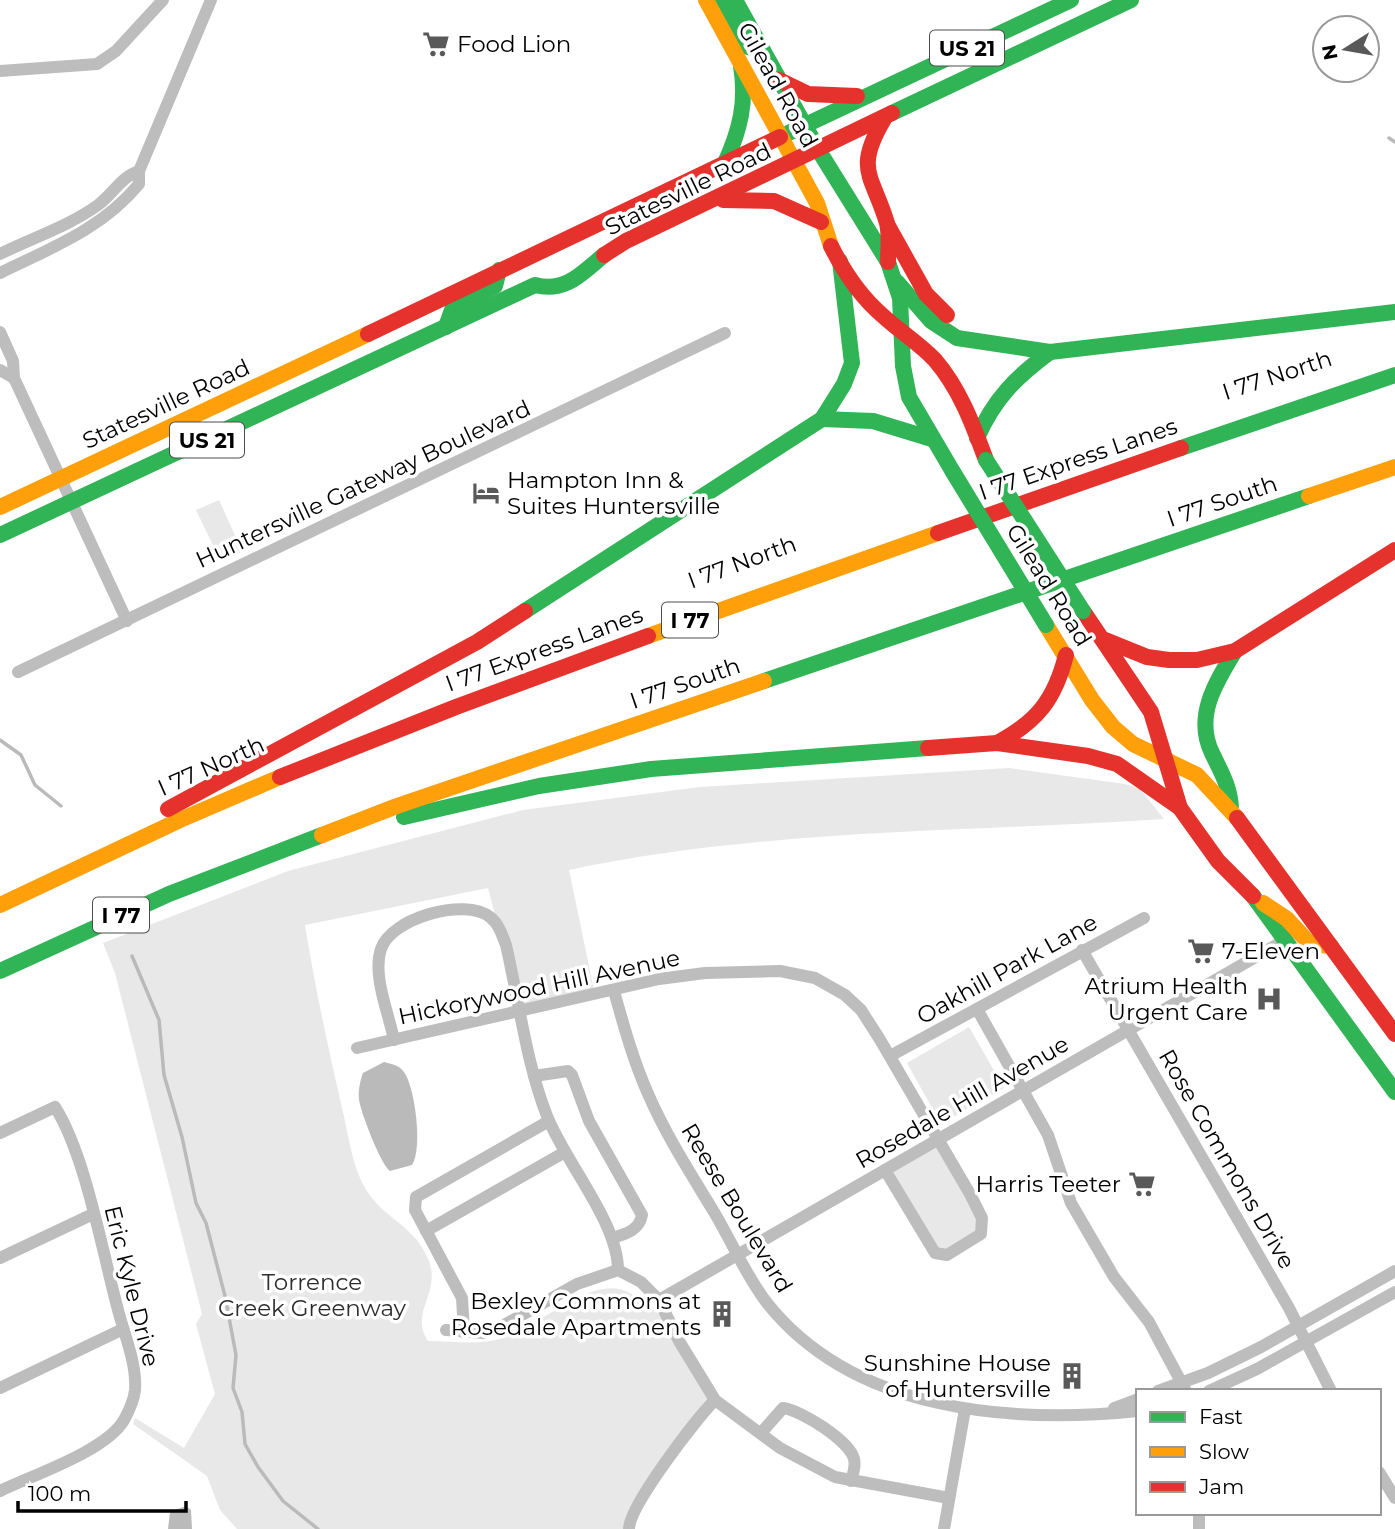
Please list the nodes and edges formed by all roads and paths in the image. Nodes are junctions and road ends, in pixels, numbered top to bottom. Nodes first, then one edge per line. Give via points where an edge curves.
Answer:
1 (163, 0) edge
2 (211, 0) edge
3 (706, 0) edge
4 (722, 0) edge
5 (734, 0) edge
6 (1071, 0) edge
7 (1131, 0) edge
8 (762, 49) junction
9 (741, 66) junction
10 (0, 71) edge
11 (779, 80) junction
12 (862, 96) junction
13 (885, 118) junction
14 (804, 124) junction
15 (781, 137) junction
16 (819, 151) junction
17 (726, 163) junction
18 (794, 163) junction
19 (139, 171) junction
20 (718, 200) junction
21 (821, 222) junction
22 (887, 226) junction
23 (565, 239) junction
24 (0, 254) edge
25 (840, 261) junction
26 (888, 262) junction
27 (499, 270) junction
28 (0, 273) edge
29 (897, 282) junction
30 (535, 285) junction
31 (1395, 312) edge
32 (446, 327) junction
33 (901, 330) junction
34 (0, 332) edge
35 (724, 333) dead end
36 (998, 342) junction
37 (1049, 352) junction
38 (1395, 360) edge
39 (0, 370) edge
40 (1395, 375) edge
41 (14, 378) junction
42 (822, 419) junction
43 (977, 438) junction
44 (932, 439) junction
45 (1395, 452) edge
46 (1395, 467) edge
47 (62, 478) junction
48 (74, 503) junction
49 (0, 507) edge
50 (0, 535) edge
51 (1395, 550) edge
52 (127, 621) junction
53 (1105, 640) junction
54 (1235, 651) junction
55 (1066, 655) junction
56 (18, 672) dead end
57 (420, 703) dead end
58 (344, 734) dead end
59 (997, 743) junction
60 (1166, 759) junction
61 (1180, 808) junction
62 (169, 809) junction
63 (1231, 810) junction
64 (244, 863) junction
65 (0, 889) edge
66 (1253, 895) junction
67 (0, 905) edge
68 (1144, 918) dead end
69 (1285, 940) junction
70 (1331, 946) junction
71 (1082, 950) junction
72 (0, 955) edge
73 (0, 971) edge
74 (614, 991) junction
75 (977, 1009) junction
76 (521, 1012) junction
77 (1129, 1030) junction
78 (1395, 1034) edge
79 (394, 1040) junction
80 (357, 1048) dead end
81 (890, 1056) junction
82 (534, 1076) junction
83 (1024, 1091) junction
84 (1395, 1092) edge
85 (550, 1121) junction
86 (0, 1133) edge
87 (939, 1141) junction
88 (565, 1152) junction
89 (886, 1170) junction
90 (93, 1214) junction
91 (426, 1231) junction
92 (612, 1238) junction
93 (738, 1255) junction
94 (0, 1258) edge
95 (618, 1270) junction
96 (1395, 1271) edge
97 (1395, 1292) edge
98 (659, 1300) junction
99 (1299, 1327) junction
100 (122, 1329) junction
101 (446, 1330) dead end
102 (464, 1332) junction
103 (1307, 1342) junction
104 (1185, 1387) edge
105 (0, 1388) edge
106 (1213, 1389) edge
107 (1330, 1389) edge
108 (1136, 1400) edge
109 (715, 1401) junction
110 (965, 1409) junction
111 (1136, 1411) edge
112 (1100, 1413) junction
113 (761, 1433) junction
114 (1381, 1475) edge
115 (851, 1481) junction
116 (0, 1491) edge
117 (949, 1498) junction
118 (1395, 1498) edge
119 (629, 1529) edge
120 (944, 1529) edge

1 - 10 street via 116,51 97,64
2 - 19 street
3 - 9 main road, Gilead Road
4 - 8 main road via 748,47
5 - 8 main road, Gilead Road
6 - 12 main road, Statesville Road / US 21
7 - 13 main road, Statesville Road / US 21 via 997,60
8 - 11 main road, Gilead Road
9 - 15 main road, Gilead Road
9 - 17 main road via 745,111
11 - 12 main road via 808,94
11 - 14 main road, Gilead Road
12 - 14 main road, Statesville Road / US 21
13 - 16 main road, Statesville Road / US 21
13 - 22 main road via 865,157 870,185
14 - 15 main road, Statesville Road / US 21
14 - 16 main road, Gilead Road
15 - 17 main road, Statesville Road / US 21
15 - 18 main road, Gilead Road
16 - 18 main road, Statesville Road / US 21
16 - 26 main road, Gilead Road
17 - 23 main road, Statesville Road / US 21
18 - 20 main road, Statesville Road / US 21
18 - 21 main road, Gilead Road via 817,203
19 - 24 street via 127,175 98,205
19 - 28 street via 139,184 105,219
20 - 21 main road via 774,201
20 - 30 main road, Statesville Road / US 21 via 610,249 575,281 551,288
21 - 25 main road, Gilead Road
22 - 26 main road
22 - 36 main road via 934,304 962,326
23 - 27 main road, Statesville Road / US 21
23 - 30 main road via 553,256 529,268
25 - 33 main road, Gilead Road via 868,303
25 - 42 main road via 852,363
26 - 29 main road, Gilead Road
27 - 32 main road via 495,286 453,307
27 - 47 main road, Statesville Road / US 21
29 - 33 main road, Gilead Road
29 - 36 main road via 944,331 957,338
30 - 32 main road, Statesville Road / US 21
31 - 37 main road
32 - 48 main road, Statesville Road / US 21
33 - 43 main road, Gilead Road via 942,369
33 - 44 main road, Gilead Road via 909,397
34 - 41 street via 13,361
35 - 52 street, Huntersville Gateway Boulevard
36 - 37 main road
37 - 43 main road via 1009,382 991,406
38 - 57 main road, I 77 North / I 77 via 1012,491
39 - 41 street
40 - 67 main road, I 77 Express Lanes / I 77 via 476,697 236,794
41 - 47 street
42 - 44 main road via 873,421
42 - 62 main road via 477,642
43 - 53 main road, Gilead Road, bridge via 986,460
44 - 55 main road, Gilead Road, bridge
45 - 72 main road, I 77 via 392,792 163,881
46 - 64 main road, I 77 South / I 77 via 465,782
47 - 48 street
47 - 49 main road, Statesville Road / US 21
48 - 50 main road, Statesville Road / US 21
48 - 52 street
51 - 54 main road
52 - 56 street, Huntersville Gateway Boulevard
53 - 54 main road via 1168,660 1197,660
53 - 60 main road, Gilead Road via 1151,712
54 - 63 main road via 1213,689 1204,732 1232,791
55 - 59 main road via 1045,711
55 - 60 main road, Gilead Road via 1111,723 1134,745
58 - 62 main road, I 77 North
59 - 61 main road via 1116,764
59 - 64 main road via 707,764 583,778 441,807
60 - 61 main road, Gilead Road
60 - 63 main road, Gilead Road via 1197,775
61 - 66 main road, Gilead Road via 1218,861
62 - 65 main road, I 77 North
63 - 70 main road, Gilead Road
64 - 73 main road, I 77 South / I 77
66 - 69 main road, Gilead Road
66 - 70 main road via 1288,920 1309,946
68 - 71 street, Oakhill Park Lane
69 - 77 street, Rosedale Hill Avenue
69 - 84 main road, Gilead Road
70 - 78 main road, Gilead Road
71 - 75 street, Oakhill Park Lane
71 - 77 street, Rose Commons Drive
74 - 76 street, Hickorywood Hill Avenue
74 - 81 street, Hickorywood Hill Avenue via 682,975 797,973 831,985 862,1010
74 - 93 street, Reese Boulevard via 650,1098
75 - 81 street, Oakhill Park Lane
75 - 83 street
76 - 79 street, Hickorywood Hill Avenue
76 - 79 street via 499,927 491,917 478,910 439,913 396,928 381,947 380,972
76 - 82 street
77 - 83 street, Rosedale Hill Avenue
77 - 99 street, Rose Commons Drive
79 - 80 street, Hickorywood Hill Avenue
81 - 87 street, Hickorywood Hill Avenue
82 - 85 street
82 - 92 street via 560,1070 572,1075 589,1121 642,1216 630,1232
83 - 87 street, Rosedale Hill Avenue
83 - 104 street via 1056,1153 1071,1203 1114,1277 1149,1322
85 - 88 street
85 - 91 street via 416,1197 415,1210
86 - 90 street, Eric Kyle Drive via 55,1107 73,1145
87 - 89 street, Rosedale Hill Avenue
87 - 89 street, Hickorywood Hill Avenue via 982,1218 981,1234 947,1255 931,1250
88 - 91 street
88 - 92 street
89 - 93 street, Rosedale Hill Avenue
90 - 94 street
90 - 100 street, Eric Kyle Drive
91 - 102 street via 462,1298
92 - 95 street
93 - 98 street, Rosedale Hill Avenue
93 - 110 street, Reese Boulevard via 767,1303 827,1356 872,1380 934,1403
95 - 98 street via 641,1282
95 - 102 street via 577,1284 497,1329
96 - 99 street
97 - 103 street
98 - 109 street
99 - 103 street, Rose Commons Drive
99 - 104 street
100 - 105 street
100 - 116 street, Eric Kyle Drive via 135,1390 121,1424 104,1441
101 - 102 street
103 - 106 street
103 - 107 street, Rose Commons Drive
108 - 112 street, Reese Boulevard
109 - 113 street
109 - 119 street via 699,1416 634,1508
110 - 112 street, Reese Boulevard via 1026,1417
110 - 117 street
111 - 112 street, Reese Boulevard
113 - 115 street via 792,1456
113 - 115 street via 783,1408 802,1414 848,1447 854,1458
114 - 118 street
115 - 117 street
117 - 120 street

